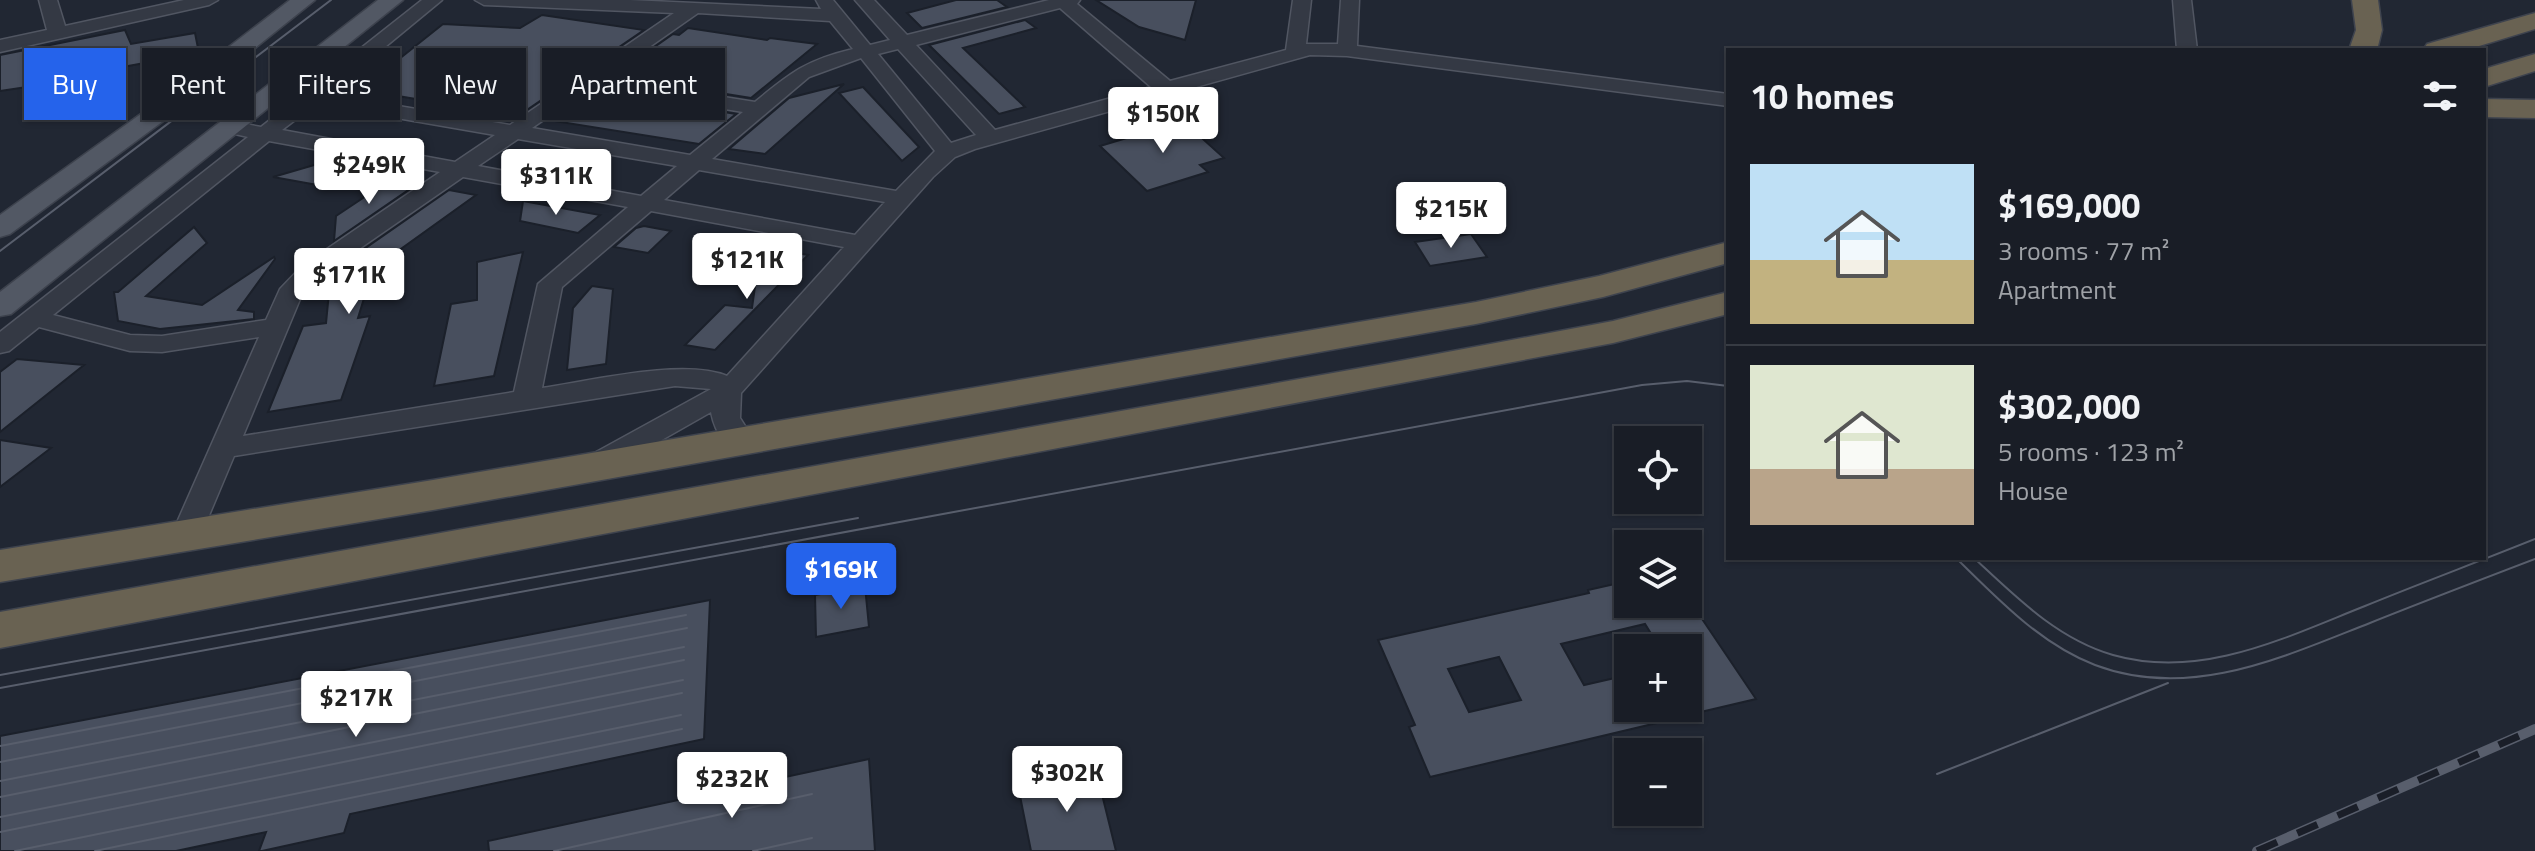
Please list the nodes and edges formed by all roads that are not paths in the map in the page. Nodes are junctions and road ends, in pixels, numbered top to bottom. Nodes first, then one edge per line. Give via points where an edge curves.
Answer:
1 (48, 0) edge
2 (304, 0) edge
3 (392, 0) edge
4 (433, 0) edge
5 (484, 0) edge
6 (864, 0) edge
7 (1302, 0) edge
8 (1350, 0) edge
9 (2182, 0) edge
10 (2365, 0) edge
11 (204, 1) edge
12 (1068, 1) edge
13 (728, 5) edge
14 (830, 8) edge
15 (692, 9) junction
16 (2535, 21) edge
17 (58, 34) junction
18 (901, 42) junction
19 (0, 46) edge
20 (373, 48) edge
21 (636, 48) edge
22 (2187, 48) edge
23 (2364, 48) edge
24 (2444, 48) edge
25 (1347, 50) junction
26 (865, 51) junction
27 (1295, 51) junction
28 (2535, 62) edge
29 (2486, 77) edge
30 (1164, 87) junction
31 (1726, 100) edge
32 (725, 103) edge
33 (2486, 108) edge
34 (761, 109) junction
35 (2535, 109) edge
36 (400, 112) edge
37 (542, 113) edge
38 (283, 120) edge
39 (229, 127) junction
40 (268, 132) junction
41 (515, 132) junction
42 (990, 137) junction
43 (947, 152) junction
44 (696, 164) junction
45 (462, 169) junction
46 (900, 198) junction
47 (648, 204) junction
48 (0, 228) edge
49 (859, 243) junction
50 (1726, 253) edge
51 (1726, 304) edge
52 (0, 307) edge
53 (34, 318) junction
54 (276, 326) junction
55 (0, 345) edge
56 (728, 391) junction
57 (526, 399) junction
58 (740, 440) junction
59 (222, 449) junction
60 (599, 464) junction
61 (186, 536) junction
62 (0, 566) edge
63 (0, 630) edge

1 - 17 street
2 - 48 main road
3 - 39 main road
4 - 20 street
5 - 15 street
6 - 18 street
7 - 27 street
8 - 25 street
9 - 22 street
10 - 23 highway via 2369,30
11 - 17 street
12 - 18 street
12 - 30 street
13 - 14 street via 804,12
13 - 15 street
14 - 26 street
15 - 21 street
16 - 24 highway
17 - 19 street
18 - 26 street
18 - 42 street
25 - 27 street
25 - 31 street
26 - 34 street via 813,66
26 - 43 street
27 - 30 street
28 - 29 highway
30 - 42 street
32 - 34 street
33 - 35 highway
34 - 44 street
36 - 41 street
37 - 41 street
38 - 40 street
39 - 40 street
39 - 52 main road
40 - 45 street
40 - 53 street
41 - 44 street
41 - 45 street
42 - 43 street
43 - 46 street
44 - 46 street
44 - 47 street
45 - 47 street
45 - 54 street via 311,271 292,289
46 - 49 street
47 - 49 street
47 - 57 street via 550,284
49 - 56 street
50 - 58 highway via 1476,313
51 - 63 highway via 1613,332 1404,373
53 - 54 street via 130,343 162,344
53 - 55 street
54 - 59 street
56 - 57 street via 720,383 692,377
56 - 58 street via 725,418
56 - 60 street
57 - 59 street
58 - 60 highway
59 - 61 street
60 - 61 highway
61 - 62 highway

